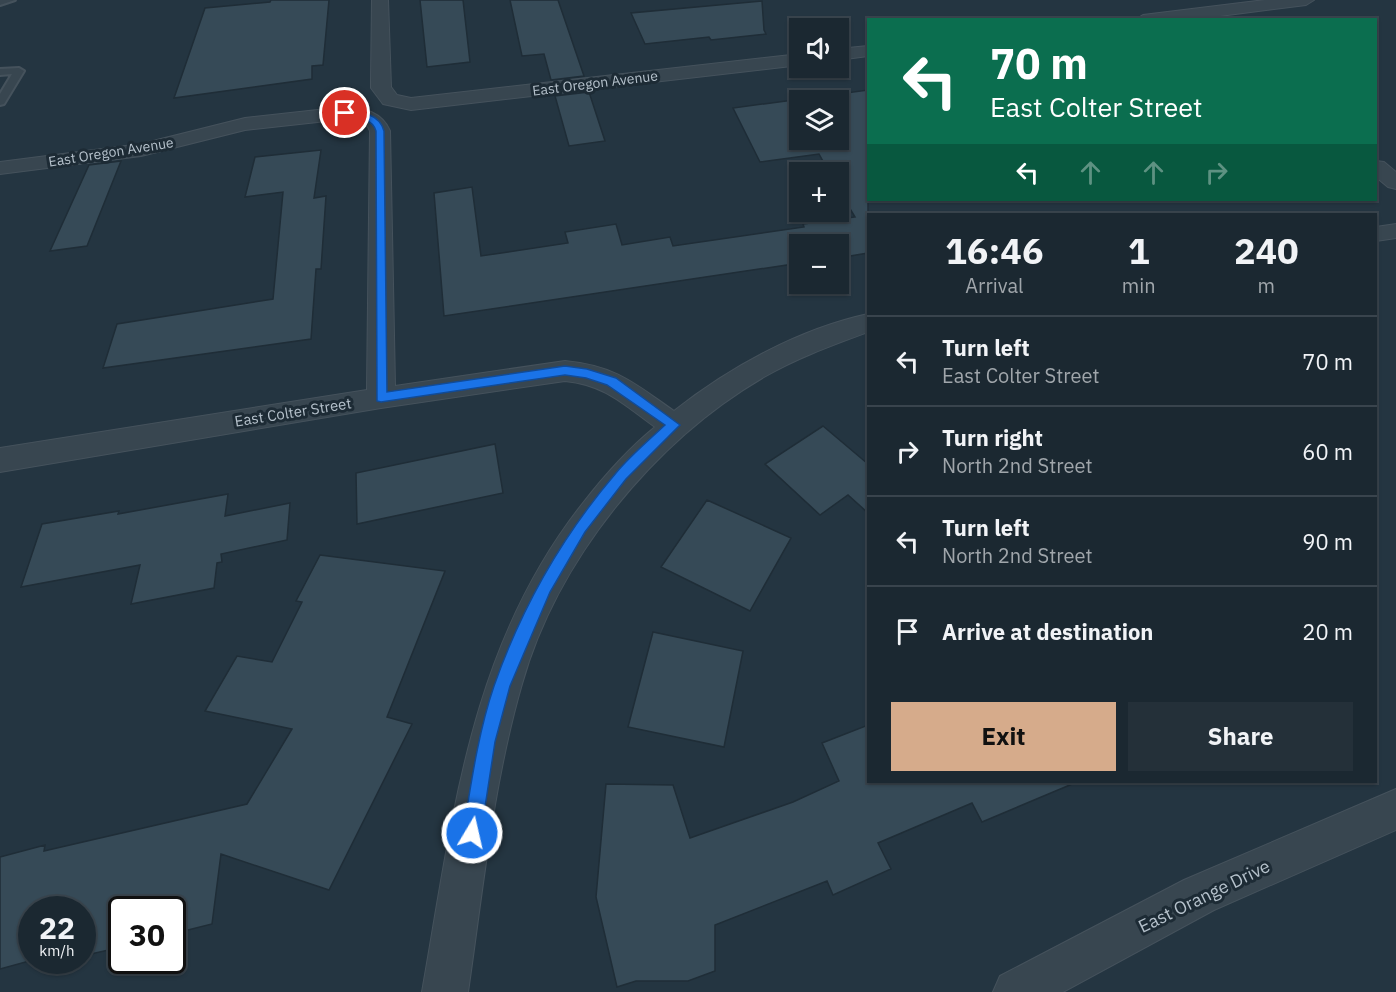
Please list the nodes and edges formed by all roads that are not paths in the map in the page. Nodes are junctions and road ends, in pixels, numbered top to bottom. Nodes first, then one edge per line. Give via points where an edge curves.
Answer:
1 (11, 0) edge
2 (380, 0) edge
3 (1294, 1) edge
4 (0, 2) edge
5 (1170, 18) edge
6 (867, 51) edge
7 (849, 54) edge
8 (789, 60) edge
9 (0, 72) edge
10 (0, 102) edge
11 (0, 168) edge
12 (1377, 168) edge
13 (1396, 182) edge
14 (1396, 231) edge
15 (1377, 234) edge
16 (867, 323) edge
17 (381, 398) junction
18 (673, 425) junction
19 (0, 460) edge
20 (1396, 809) edge
21 (445, 992) edge
22 (1016, 992) edge

1 - 4 lane
2 - 8 street, East Oregon Avenue via 381,88 390,100 411,104
3 - 5 street
6 - 7 street
9 - 10 lane via 19,70
11 - 17 street, East Oregon Avenue via 141,150 245,124 328,114 364,115 380,131
12 - 13 street
14 - 15 street
16 - 18 street via 797,347 747,373
17 - 18 street, East Colter Street via 565,371 587,373 611,381
17 - 19 street, East Colter Street
18 - 21 street via 622,475 580,528 527,623 502,686 487,742
20 - 22 street, East Orange Drive via 1200,896

